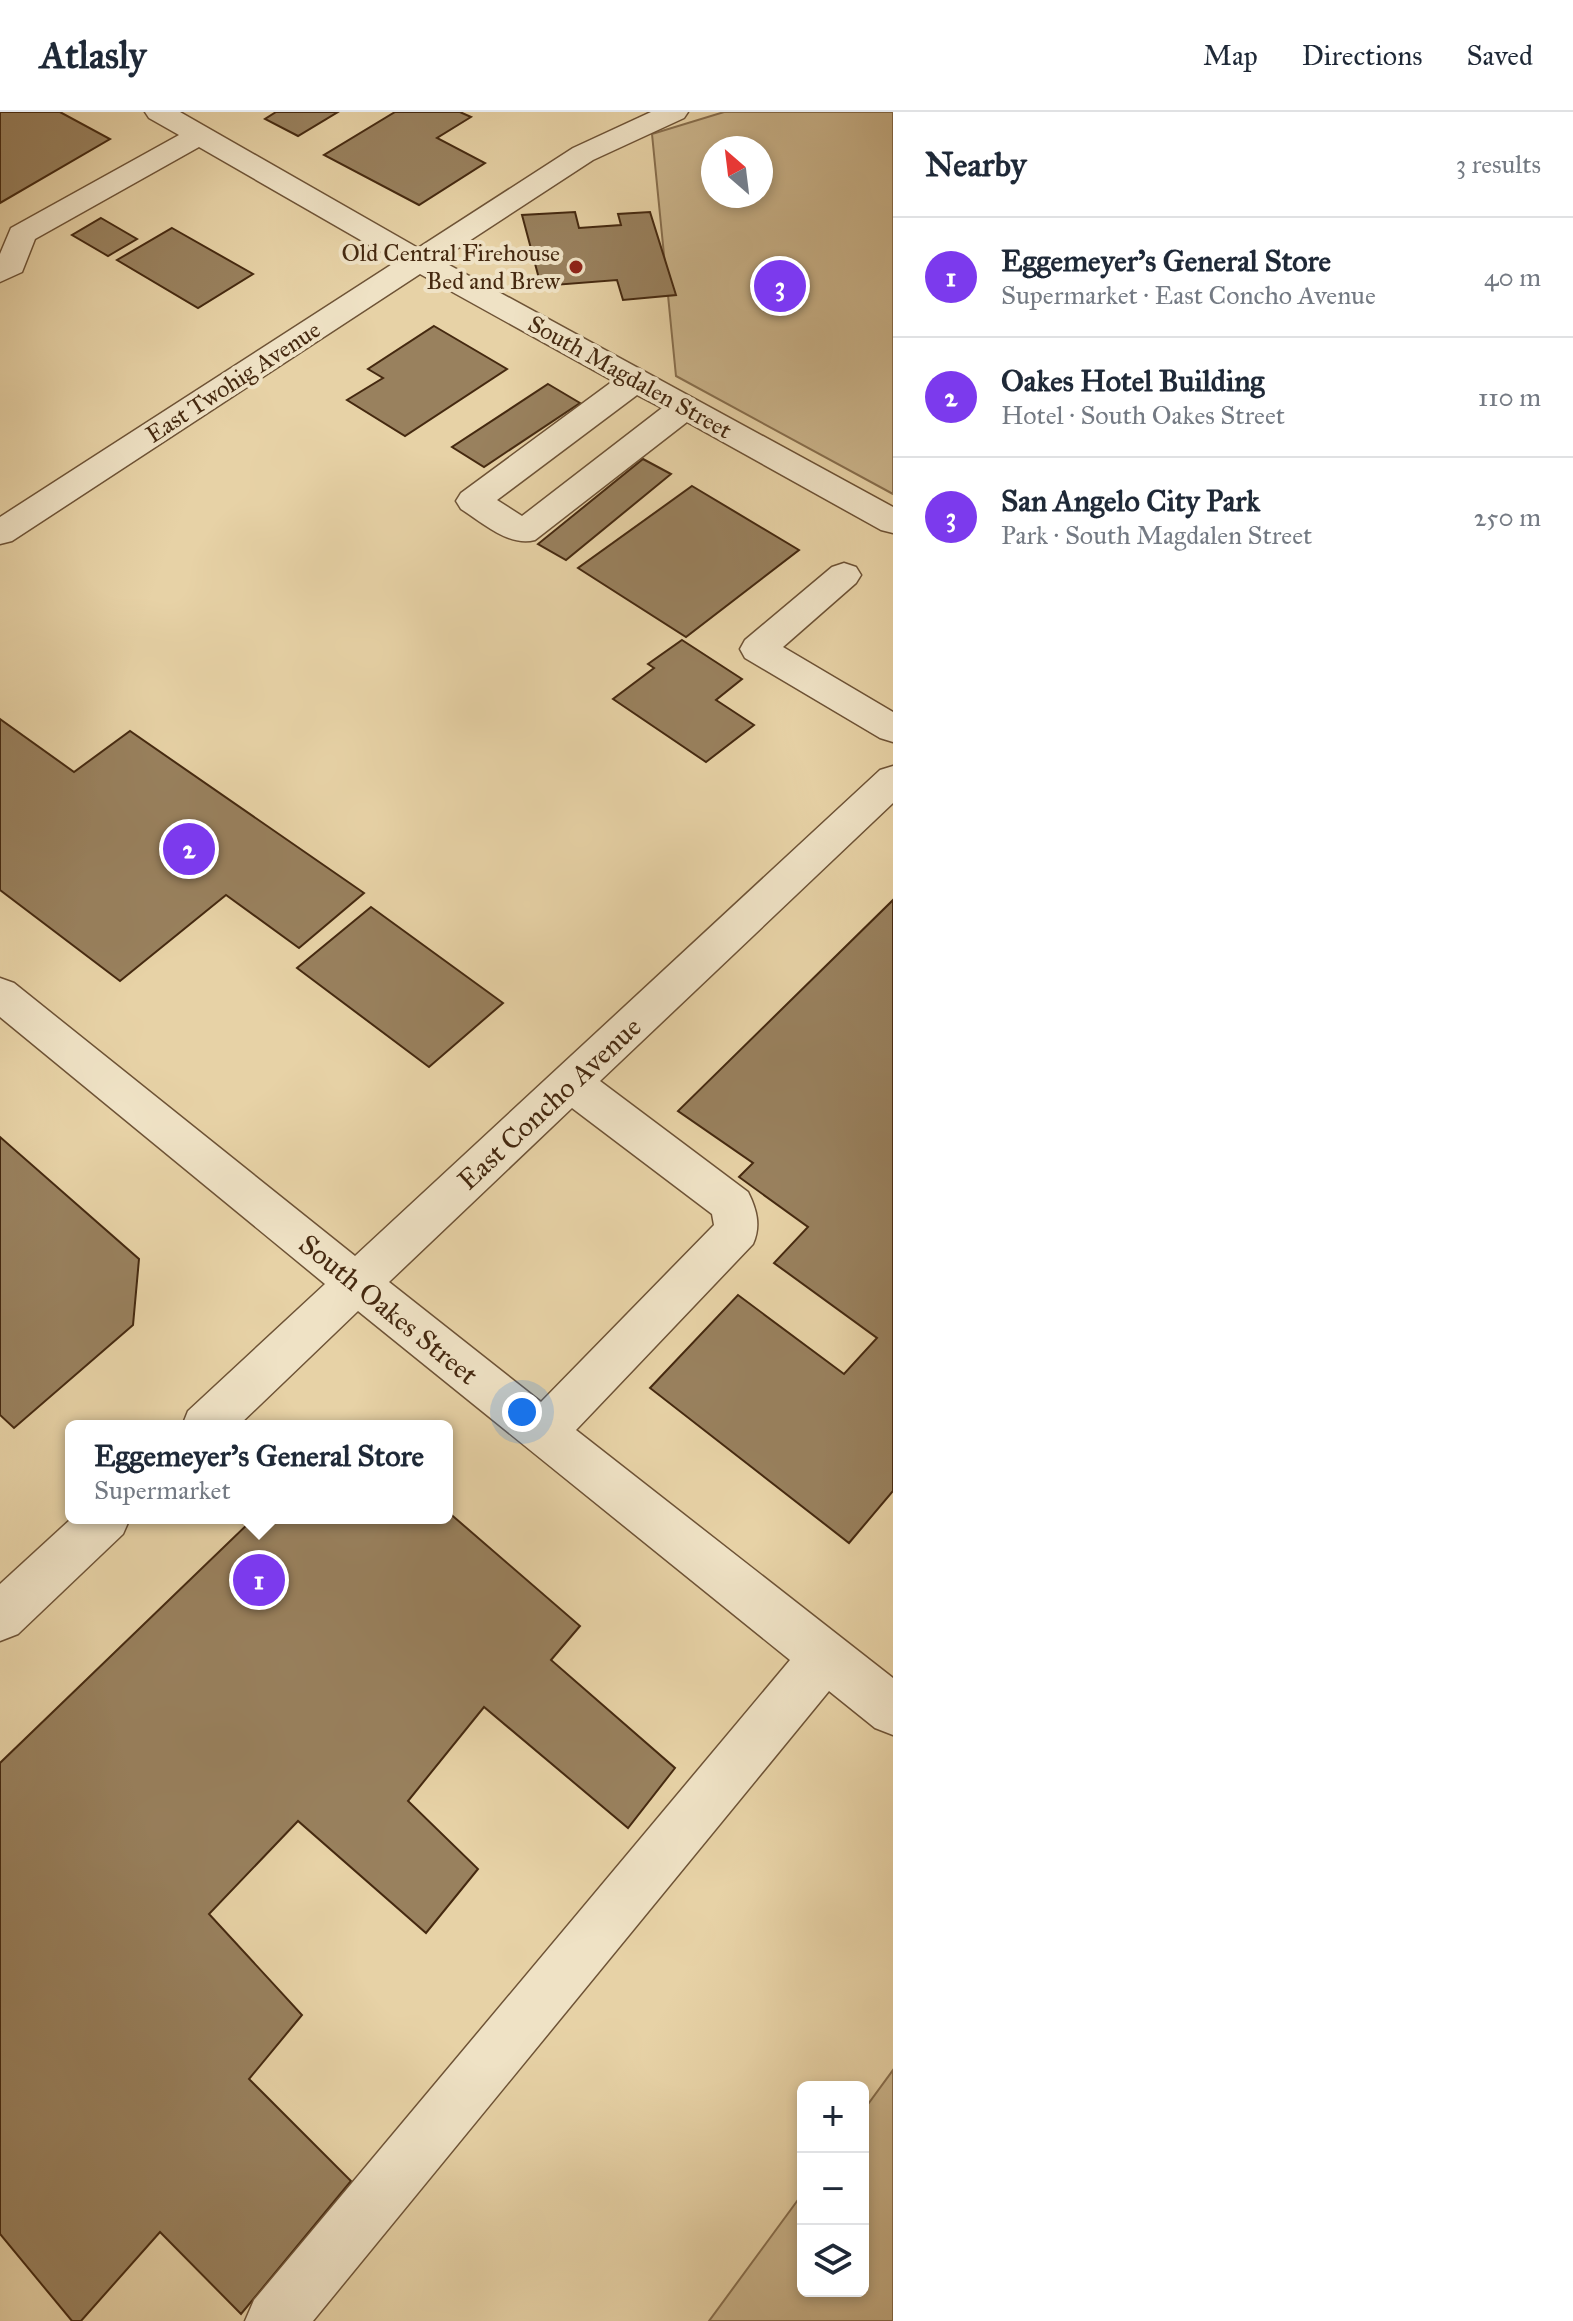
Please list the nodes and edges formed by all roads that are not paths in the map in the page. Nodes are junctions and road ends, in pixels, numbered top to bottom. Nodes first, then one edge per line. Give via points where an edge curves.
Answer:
1 (674, 112) edge
2 (162, 113) edge
3 (616, 123) edge
4 (200, 135) junction
5 (419, 261) junction
6 (0, 273) edge
7 (636, 380) junction
8 (685, 407) junction
9 (893, 522) edge
10 (0, 533) edge
11 (844, 575) dead end
12 (893, 729) edge
13 (883, 803) edge
14 (0, 994) edge
15 (571, 1083) junction
16 (357, 1284) junction
17 (211, 1420) edge
18 (543, 1432) junction
19 (100, 1524) edge
20 (0, 1617) edge
21 (826, 1656) junction
22 (893, 1710) edge
23 (275, 2321) edge

1 - 3 street, East Twohig Avenue
2 - 4 street, South Magdalen Street
3 - 5 street, East Twohig Avenue via 583,154
4 - 5 street, South Magdalen Street
4 - 6 street via 22,234 11,266
5 - 7 street, South Magdalen Street
5 - 10 street, East Twohig Avenue
7 - 8 street, South Magdalen Street
7 - 8 street via 473,501 523,532
8 - 9 street, South Magdalen Street
11 - 12 street via 758,649
13 - 15 street, East Concho Avenue
14 - 16 street, South Oakes Street
15 - 16 street, East Concho Avenue
15 - 18 street via 733,1205 737,1231
16 - 17 street, East Concho Avenue
16 - 18 street, South Oakes Street
18 - 21 street, South Oakes Street
19 - 20 street
21 - 22 street, South Oakes Street
21 - 23 street

